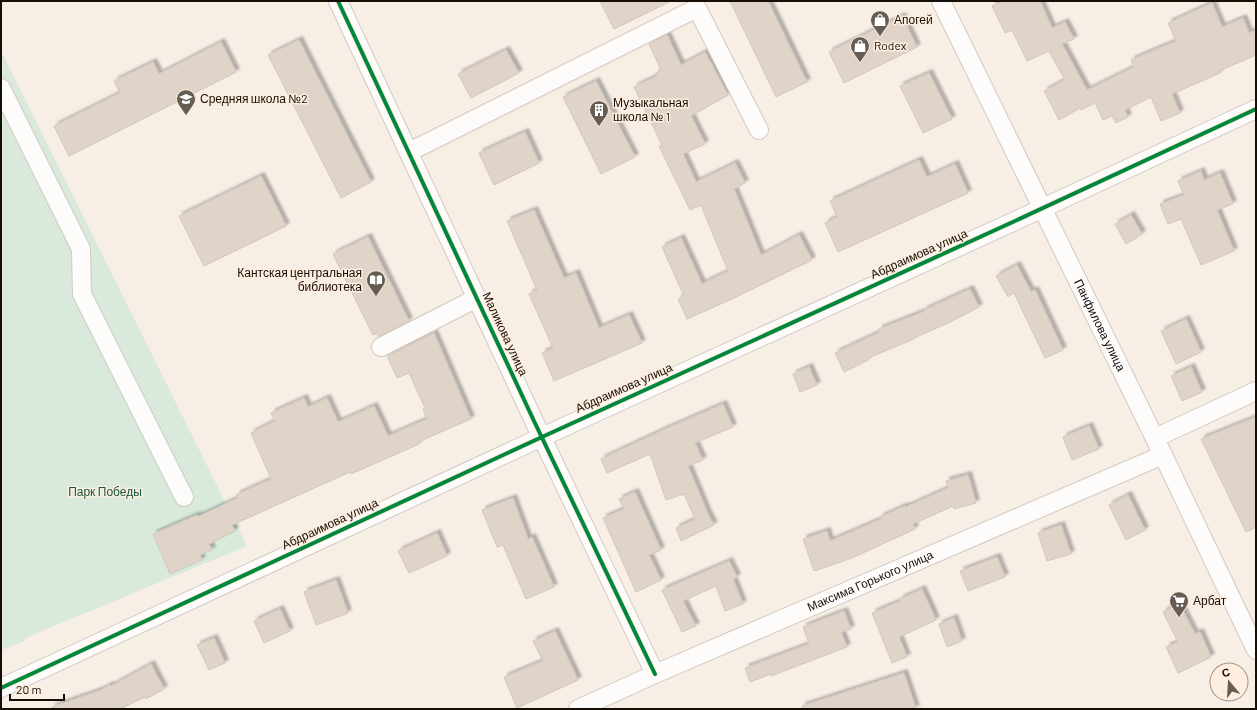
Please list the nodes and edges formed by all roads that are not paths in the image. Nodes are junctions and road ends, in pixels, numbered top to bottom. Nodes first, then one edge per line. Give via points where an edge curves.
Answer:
1 (338, 1) edge
2 (941, 1) edge
3 (681, 8) edge
4 (1, 88) edge
5 (1256, 109) edge
6 (759, 130) dead end
7 (409, 152) junction
8 (1042, 208) junction
9 (477, 298) junction
10 (381, 347) dead end
11 (1256, 391) edge
12 (542, 437) junction
13 (1155, 438) junction
14 (1163, 455) junction
15 (184, 497) dead end
16 (1256, 650) edge
17 (655, 674) junction
18 (1, 688) edge
19 (578, 709) edge

1 - 7 street, Маликова улица
2 - 8 street, Панфилова улица
3 - 6 street via 697,8
3 - 7 street
4 - 15 street via 81,249 82,294
5 - 8 street, Абдраимова улица
7 - 9 street, Маликова улица
8 - 12 street, Абдраимова улица
8 - 13 street, Панфилова улица
9 - 10 street
9 - 12 street, Маликова улица
11 - 13 street
12 - 17 street, Маликова улица
12 - 18 street, Абдраимова улица
13 - 14 street, Панфилова улица
14 - 16 street, Панфилова улица
14 - 17 street, Максима Горького улица
17 - 19 street, Максима Горького улица

